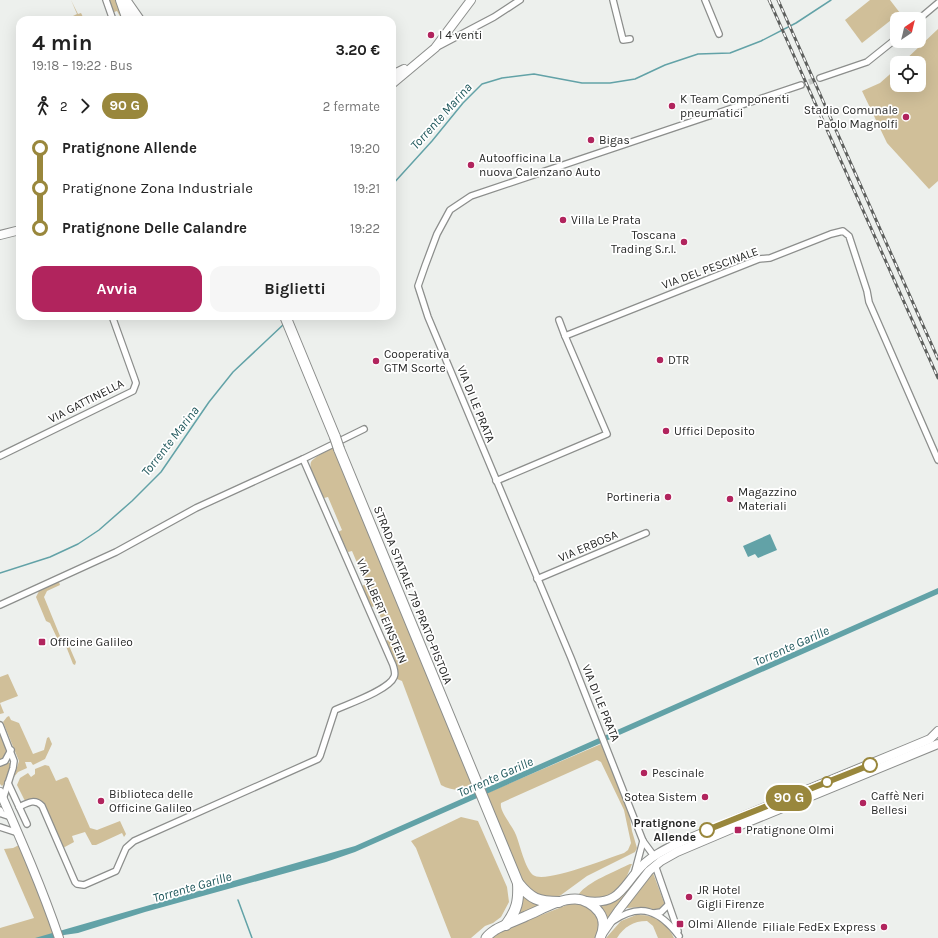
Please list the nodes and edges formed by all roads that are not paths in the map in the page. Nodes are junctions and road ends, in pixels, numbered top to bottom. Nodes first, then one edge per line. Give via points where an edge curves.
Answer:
1 (106, 0) edge
2 (123, 0) edge
3 (471, 0) edge
4 (520, 0) edge
5 (613, 0) edge
6 (705, 0) edge
7 (938, 3) edge
8 (466, 4) edge
9 (926, 13) edge
10 (112, 16) edge
11 (127, 16) edge
12 (132, 16) edge
13 (137, 16) edge
14 (719, 34) dead end
15 (630, 39) dead end
16 (890, 43) edge
17 (435, 48) junction
18 (416, 63) junction
19 (396, 73) edge
20 (820, 78) tunnel mouth
21 (396, 80) edge
22 (800, 85) tunnel mouth
23 (16, 231) edge
24 (0, 235) edge
25 (113, 320) edge
26 (287, 320) edge
27 (559, 320) dead end
28 (566, 336) junction
29 (364, 429) dead end
30 (0, 456) edge
31 (303, 459) junction
32 (938, 460) edge
33 (496, 481) junction
34 (646, 533) dead end
35 (538, 579) junction
36 (0, 605) edge
37 (0, 725) edge
38 (938, 731) edge
39 (938, 744) edge
40 (11, 750) junction
41 (0, 763) edge
42 (8, 783) junction
43 (2, 796) edge
44 (19, 807) junction
45 (0, 810) edge
46 (11, 817) junction
47 (26, 824) dead end
48 (0, 827) edge
49 (18, 832) junction
50 (643, 841) junction
51 (654, 856) junction
52 (655, 865) junction
53 (633, 877) junction
54 (518, 883) junction
55 (559, 902) junction
56 (586, 902) junction
57 (668, 905) junction
58 (652, 912) junction
59 (609, 924) junction
60 (506, 925) junction
61 (600, 937) edge
62 (680, 937) edge
63 (59, 938) edge
64 (486, 938) edge

1 - 10 street
2 - 11 highway
2 - 12 highway
2 - 13 highway
3 - 8 main road
4 - 17 street via 494,17
5 - 15 street via 623,40
6 - 14 street
7 - 9 street
8 - 17 main road
16 - 20 street via 866,62
17 - 18 main road
18 - 19 main road
18 - 21 main road
22 - 33 street, VIA DI LE PRATA via 471,196 450,210 437,234 418,286
23 - 24 main road
25 - 30 street, VIA GATTINELLA via 135,380 133,391
26 - 54 highway, STRADA STATALE 719 PRATO-PISTOIA, bridge
27 - 28 street
28 - 32 street, VIA DEL PESCINALE via 759,259 770,258 843,231 849,236 869,302
28 - 33 street via 607,434
29 - 31 street
31 - 36 street via 196,508 116,552
31 - 44 street, VIA ALBERT EINSTEIN via 394,669 392,681 385,688 335,710 318,759 134,841 126,848 116,871 84,885 75,882 42,806 29,802
33 - 35 street, VIA DI LE PRATA
34 - 35 street, VIA ERBOSA
35 - 50 street, VIA DI LE PRATA
37 - 40 street
38 - 51 main road via 930,739 703,832
39 - 52 main road via 736,826 677,852
40 - 41 street via 5,761
40 - 42 street via 14,765
42 - 43 street
42 - 44 street
43 - 46 main road
44 - 47 street
45 - 46 street via 2,814
46 - 49 main road
48 - 49 street
49 - 63 main road
50 - 51 street, VIA DI LE PRATA
50 - 53 street
51 - 53 main road
52 - 57 street
52 - 59 main road
53 - 56 main road via 612,899 601,903
54 - 55 highway via 536,900
54 - 60 highway via 519,898 515,911
55 - 56 main road via 573,899
55 - 60 main road
56 - 61 main road via 594,906 603,920
57 - 58 street via 662,912
57 - 62 street
58 - 59 street via 630,912
58 - 62 street via 665,920
59 - 61 main road
60 - 64 main road via 494,930

